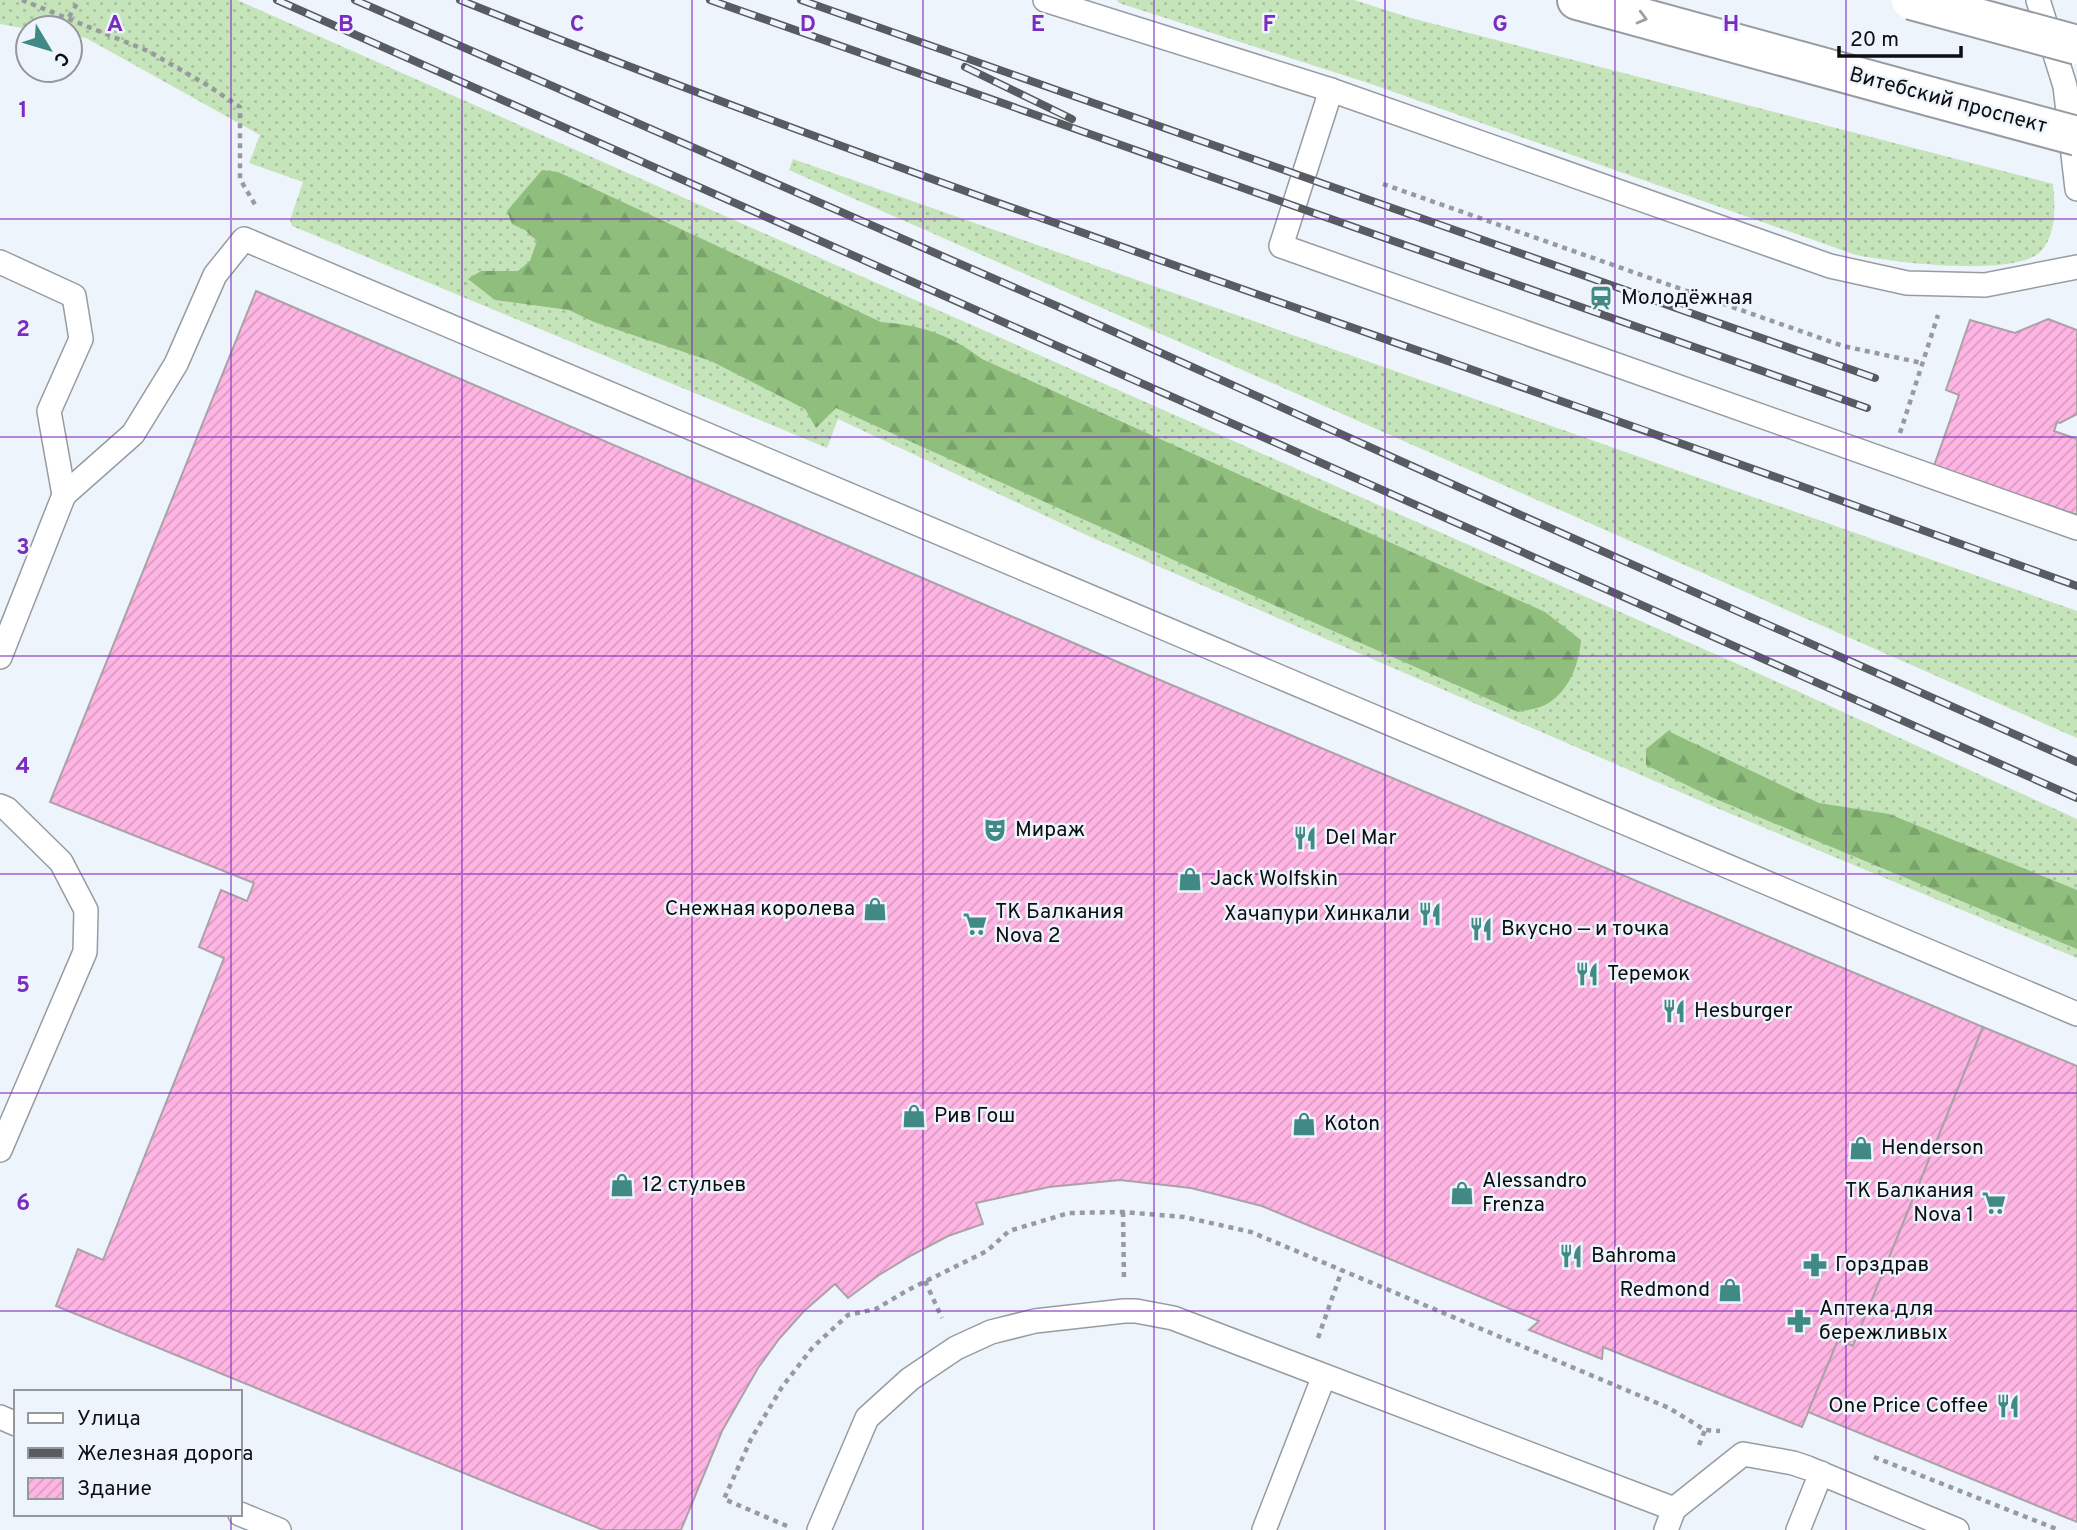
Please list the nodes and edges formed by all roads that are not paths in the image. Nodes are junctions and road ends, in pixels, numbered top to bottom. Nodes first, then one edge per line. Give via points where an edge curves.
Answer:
1 (1045, 0) edge
2 (1577, 0) edge
3 (1911, 0) edge
4 (2038, 0) edge
5 (2077, 45) edge
6 (1331, 90) junction
7 (2077, 136) edge
8 (2077, 189) edge
9 (0, 261) edge
10 (2077, 267) edge
11 (64, 495) junction
12 (2077, 528) edge
13 (0, 657) edge
14 (0, 806) edge
15 (2077, 1014) edge
16 (0, 1150) edge
17 (1315, 1372) junction
18 (1821, 1473) junction
19 (242, 1515) edge
20 (1670, 1520) edge
21 (279, 1530) edge
22 (819, 1530) edge
23 (1264, 1530) edge
24 (1798, 1530) edge
25 (1958, 1530) edge

1 - 6 lane
2 -> 7 main road, Витебский проспект, bridge
3 - 5 main road, bridge
4 - 8 lane via 2065,86
6 - 10 lane via 1830,266 1907,283 1985,285
6 - 12 lane via 1281,246
9 - 11 lane via 74,296 81,339 49,411
11 - 13 lane
11 - 15 lane via 134,434 176,364 215,275 244,239
14 - 16 lane via 61,862 86,910 85,952
17 - 20 lane
17 - 22 lane via 1173,1318 1136,1311 1035,1321 991,1332 956,1348 910,1379 867,1418
17 - 23 lane
18 - 20 lane via 1743,1454
18 - 24 lane
18 - 25 lane
19 - 21 lane

